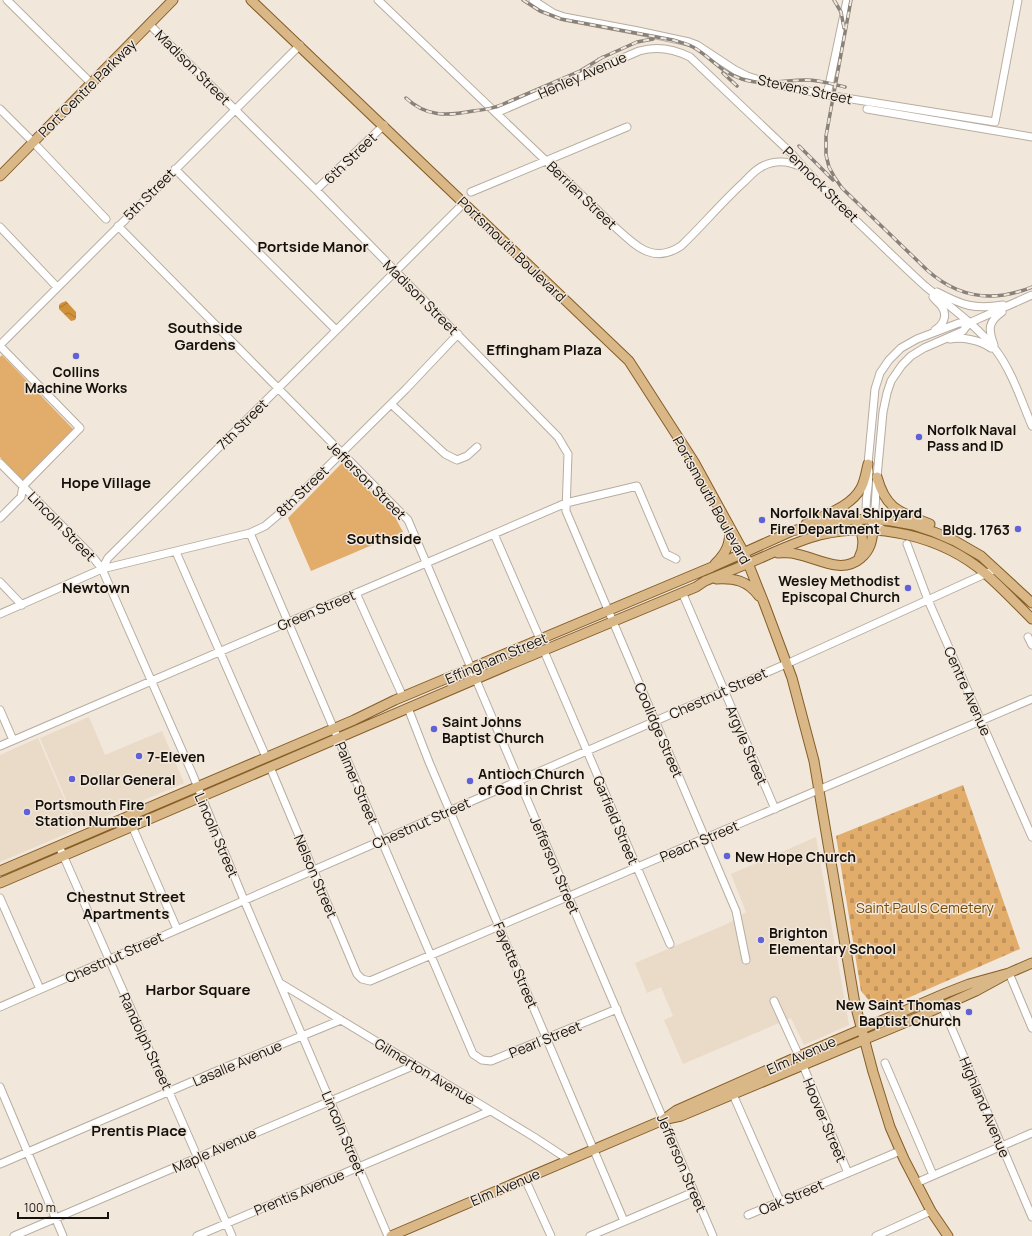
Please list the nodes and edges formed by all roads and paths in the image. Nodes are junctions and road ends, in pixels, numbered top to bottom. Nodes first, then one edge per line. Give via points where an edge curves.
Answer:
1 (4, 0) edge
2 (7, 0) edge
3 (174, 0) edge
4 (251, 0) edge
5 (378, 0) edge
6 (533, 0) edge
7 (847, 0) edge
8 (1018, 0) edge
9 (0, 4) edge
10 (150, 25) junction
11 (300, 45) junction
12 (670, 50) joint
13 (92, 84) junction
14 (827, 95) junction
15 (0, 109) edge
16 (235, 109) junction
17 (867, 109) dead end
18 (496, 113) junction
19 (384, 126) junction
20 (627, 127) dead end
21 (1032, 136) edge
22 (33, 142) junction
23 (546, 160) junction
24 (174, 169) junction
25 (805, 170) junction
26 (0, 176) edge
27 (316, 190) junction
28 (470, 192) dead end
29 (464, 203) junction
30 (106, 219) dead end
31 (118, 226) junction
32 (0, 227) edge
33 (395, 271) junction
34 (924, 285) junction
35 (57, 287) junction
36 (1032, 295) edge
37 (1016, 302) junction
38 (969, 323) junction
39 (336, 330) junction
40 (458, 334) junction
41 (928, 335) junction
42 (946, 340) junction
43 (0, 345) edge
44 (996, 351) junction
45 (278, 389) junction
46 (391, 404) junction
47 (1032, 426) edge
48 (477, 447) dead end
49 (341, 453) junction
50 (0, 463) edge
51 (868, 464) junction
52 (877, 477) junction
53 (23, 486) junction
54 (566, 503) junction
55 (0, 518) edge
56 (850, 520) junction
57 (872, 524) junction
58 (730, 528) junction
59 (861, 530) junction
60 (792, 531) junction
61 (250, 533) junction
62 (494, 534) junction
63 (907, 544) dead end
64 (968, 548) junction
65 (176, 552) junction
66 (744, 553) junction
67 (762, 557) junction
68 (676, 559) dead end
69 (857, 561) junction
70 (426, 563) junction
71 (748, 563) junction
72 (712, 567) junction
73 (102, 569) junction
74 (996, 569) junction
75 (986, 574) junction
76 (708, 580) junction
77 (0, 582) edge
78 (682, 592) junction
79 (356, 593) junction
80 (928, 600) junction
81 (764, 603) junction
82 (1032, 603) edge
83 (22, 605) junction
84 (608, 610) junction
85 (0, 614) edge
86 (1032, 619) edge
87 (289, 622) junction
88 (613, 622) junction
89 (1028, 637) dead end
90 (540, 639) junction
91 (1032, 645) edge
92 (220, 651) junction
93 (544, 651) junction
94 (787, 663) junction
95 (471, 668) junction
96 (476, 679) junction
97 (151, 681) junction
98 (724, 690) junction
99 (403, 697) junction
100 (1032, 698) edge
101 (408, 708) junction
102 (0, 710) edge
103 (981, 720) junction
104 (655, 721) junction
105 (334, 728) junction
106 (338, 738) junction
107 (13, 740) junction
108 (0, 746) edge
109 (586, 750) junction
110 (266, 757) junction
111 (270, 767) junction
112 (518, 780) junction
113 (197, 787) junction
114 (819, 790) junction
115 (201, 797) junction
116 (775, 809) junction
117 (450, 810) junction
118 (132, 826) junction
119 (1030, 829) edge
120 (1032, 837) edge
121 (705, 839) junction
122 (382, 840) junction
123 (59, 846) junction
124 (63, 856) junction
125 (637, 868) junction
126 (313, 870) junction
127 (0, 871) edge
128 (0, 883) edge
129 (569, 897) junction
130 (0, 898) edge
131 (244, 900) junction
132 (499, 927) junction
133 (177, 929) junction
134 (670, 944) dead end
135 (431, 956) junction
136 (108, 959) junction
137 (746, 960) dead end
138 (1032, 963) edge
139 (1009, 973) junction
140 (366, 981) joint
141 (280, 983) junction
142 (40, 989) junction
143 (938, 996) junction
144 (774, 1001) dead end
145 (942, 1006) junction
146 (0, 1007) edge
147 (617, 1009) junction
148 (341, 1020) junction
149 (862, 1028) junction
150 (1032, 1028) edge
151 (303, 1036) junction
152 (547, 1038) junction
153 (864, 1040) junction
154 (474, 1054) joint
155 (798, 1056) junction
156 (885, 1062) dead end
157 (415, 1065) junction
158 (803, 1066) junction
159 (0, 1087) edge
160 (732, 1091) junction
161 (169, 1092) junction
162 (330, 1100) junction
163 (490, 1111) junction
164 (663, 1120) junction
165 (1032, 1133) edge
166 (1002, 1146) junction
167 (595, 1149) junction
168 (900, 1151) junction
169 (28, 1153) junction
170 (198, 1158) junction
171 (569, 1160) junction
172 (0, 1164) edge
173 (359, 1167) junction
174 (848, 1172) junction
175 (933, 1176) junction
176 (526, 1179) junction
177 (916, 1183) junction
178 (694, 1192) junction
179 (780, 1202) junction
180 (931, 1211) junction
181 (748, 1215) dead end
182 (1032, 1217) edge
183 (56, 1218) junction
184 (624, 1222) junction
185 (227, 1223) junction
186 (14, 1236) edge
187 (64, 1236) edge
188 (197, 1236) edge
189 (232, 1236) edge
190 (390, 1236) edge
191 (551, 1236) edge
192 (590, 1236) edge
193 (713, 1236) edge
194 (876, 1236) edge
195 (948, 1236) edge

1 - 9 street
2 - 13 street
3 - 10 main road, Port Centre Parkway
4 - 11 main road, Portsmouth Boulevard
5 - 18 street, Berrien Street
6 - 14 street, Stevens Street via 564,17 689,42 748,76
7 - 14 street
8 - 14 street, Stevens Street via 995,122
10 - 13 main road, Port Centre Parkway
10 - 16 street, Madison Street
11 - 16 street, 5th Street
11 - 19 main road, Portsmouth Boulevard
12 - 18 street, Henley Avenue via 659,48 639,51
12 - 25 street, Pennock Street via 686,55 694,61 792,154
13 - 22 main road, Port Centre Parkway
15 - 22 street
16 - 24 street, 5th Street
16 - 27 street, Madison Street
17 - 21 street, Stevens Street
18 - 23 street, Berrien Street
19 - 27 street, 6th Street
19 - 29 main road, Portsmouth Boulevard
20 - 23 street
22 - 26 main road, Port Centre Parkway
22 - 30 street
23 - 25 street, Berrien Street via 637,246 658,253 681,246 760,167 782,162 797,165
23 - 28 street
24 - 31 street, 5th Street
24 - 39 street
25 - 34 street, Pennock Street
27 - 33 street, Madison Street
29 - 33 street, 7th Street
29 - 58 main road, Portsmouth Boulevard via 629,361 694,462
31 - 35 street, 5th Street
31 - 45 street, Jefferson Street
32 - 35 street
33 - 39 street, 7th Street
33 - 40 street, Madison Street
34 - 37 street via 969,306 987,307
34 - 38 street, Pennock Street
34 - 41 street via 941,306 944,315 942,326
35 - 43 street, 5th Street
36 - 37 street
37 - 38 street
37 - 44 street via 991,322 990,336
38 - 41 street via 959,323
38 - 42 street via 963,331
38 - 44 street, Pennock Street
39 - 45 street, 7th Street
40 - 46 street, 8th Street
40 - 54 street, Madison Street via 558,437 568,454
41 - 51 street via 896,352 880,373 875,389
42 - 44 street via 973,340 986,344
42 - 52 street via 911,356 891,381 884,403
43 - 53 street via 80,428
44 - 47 street
45 - 49 street, Jefferson Street
45 - 73 street, 7th Street via 108,558
46 - 48 street via 445,454 457,460 467,456
46 - 49 street, 8th Street
49 - 61 street, 8th Street via 285,509 265,526
49 - 70 street, Jefferson Street via 408,520
50 - 53 street, Lincoln Street
51 - 57 street via 866,510
51 - 60 main road via 861,489 853,499 843,507
52 - 57 street
52 - 64 main road via 882,494 894,508 935,526
53 - 55 street via 21,497
53 - 73 street, Lincoln Street
54 - 62 street, Green Street
54 - 68 street, Green Street via 637,486 666,554
54 - 84 street, Coolidge Street via 566,511
56 - 57 main road, Effingham Street
56 - 59 main road
56 - 60 main road, Effingham Street via 823,523
57 - 59 main road, Effingham Street
57 - 64 main road, Effingham Street via 897,522 924,528
57 - 69 main road via 873,538 870,548
57 - 75 main road, Effingham Street via 890,532 936,544 954,552
58 - 66 main road, Portsmouth Boulevard
58 - 72 main road via 729,541 723,556
59 - 67 main road, Effingham Street via 821,535
59 - 69 main road via 863,548
60 - 66 main road, Effingham Street
61 - 65 street, 8th Street
61 - 87 street, Palmer Street
62 - 70 street, Green Street
62 - 90 street
63 - 80 street, Centre Avenue
64 - 74 main road, Effingham Street
65 - 73 street, 8th Street
65 - 92 street
66 - 71 main road, Portsmouth Boulevard
66 - 72 main road, Effingham Street
67 - 69 main road via 791,553 835,566
67 - 71 main road, Effingham Street
70 - 79 street, Green Street
70 - 95 street, Jefferson Street
71 - 76 main road, Effingham Street
71 - 81 main road, Portsmouth Boulevard
72 - 84 main road, Effingham Street
73 - 83 street
73 - 97 street, Lincoln Street
74 - 75 street, Chestnut Street
74 - 82 main road, Effingham Street
75 - 80 street, Chestnut Street
75 - 86 main road, Effingham Street
76 - 78 main road, Effingham Street
76 - 81 main road via 727,578 740,581 753,589
77 - 83 street
78 - 88 main road, Effingham Street
78 - 98 street, Argyle Street
79 - 87 street, Green Street
79 - 99 street
80 - 94 street, Chestnut Street
80 - 103 street, Centre Avenue
81 - 94 main road, Portsmouth Boulevard
83 - 85 street
84 - 88 street, Coolidge Street
84 - 90 main road, Effingham Street
87 - 92 street, Green Street
87 - 105 street, Palmer Street
88 - 93 main road, Effingham Street
88 - 104 street, Coolidge Street
89 - 91 street
90 - 95 main road, Effingham Street
92 - 97 street, Green Street
92 - 110 street
93 - 96 main road, Effingham Street
93 - 109 street, Garfield Street
94 - 98 street, Chestnut Street
94 - 114 main road, Portsmouth Boulevard via 808,736
95 - 96 street, Jefferson Street
95 - 99 main road, Effingham Street
96 - 101 main road, Effingham Street
96 - 112 street, Jefferson Street
97 - 107 street, Green Street
97 - 113 street, Lincoln Street
98 - 104 street, Chestnut Street
98 - 116 street, Argyle Street
99 - 105 main road, Effingham Street
100 - 103 street, Peach Street
101 - 106 main road, Effingham Street
101 - 117 street, Fayette Street
102 - 107 street
103 - 114 street, Peach Street
103 - 119 street, Centre Avenue
104 - 109 street, Chestnut Street
104 - 121 street, Coolidge Street
105 - 106 street, Palmer Street
105 - 110 main road, Effingham Street
106 - 111 main road, Effingham Street
106 - 122 street, Palmer Street
107 - 108 street, Green Street
109 - 112 street, Chestnut Street
109 - 125 street, Garfield Street
110 - 113 main road, Effingham Street
111 - 115 main road, Effingham Street
111 - 126 street, Nelson Street
112 - 117 street, Chestnut Street
112 - 129 street, Jefferson Street
113 - 115 street, Lincoln Street
113 - 123 main road, Effingham Street
114 - 116 street, Peach Street
114 - 149 main road, Portsmouth Boulevard
115 - 118 main road, Effingham Street
115 - 131 street, Lincoln Street
116 - 121 street, Peach Street
117 - 122 street, Chestnut Street
117 - 132 street, Fayette Street
118 - 124 main road, Effingham Street
118 - 133 street
119 - 120 street, Centre Avenue
121 - 125 street, Peach Street
121 - 137 street, Coolidge Street via 738,916
122 - 126 street, Chestnut Street
122 - 135 street, Palmer Street
123 - 124 street, Randolph Street
123 - 127 main road, Effingham Street
124 - 128 main road, Effingham Street
124 - 136 street, Randolph Street
125 - 129 street, Peach Street
125 - 134 street, Garfield Street
126 - 131 street, Chestnut Street
126 - 140 street, Nelson Street via 357,974
129 - 132 street, Peach Street
129 - 147 street, Jefferson Street
130 - 142 street
131 - 133 street, Chestnut Street
131 - 141 street, Lincoln Street
132 - 135 street, Peach Street
132 - 152 street, Fayette Street
133 - 136 street, Chestnut Street
135 - 140 street, Peach Street
135 - 154 street, Palmer Street
136 - 142 street, Chestnut Street
136 - 161 street, Randolph Street
138 - 139 main road, Elm Avenue
139 - 143 main road, Elm Avenue
139 - 145 main road, Elm Avenue
139 - 150 street
141 - 148 street, Gilmerton Avenue
141 - 151 street, Lincoln Street
142 - 146 street, Chestnut Street
143 - 145 street, Highland Avenue
143 - 149 main road, Elm Avenue
144 - 155 street, Hoover Street
145 - 153 main road, Elm Avenue
145 - 166 street, Highland Avenue
147 - 152 street, Pearl Street
147 - 164 street, Jefferson Street
148 - 151 street, Lasalle Avenue
148 - 157 street, Gilmerton Avenue
149 - 153 main road, Portsmouth Boulevard
149 - 155 main road, Elm Avenue
151 - 161 street, Lasalle Avenue
151 - 162 street, Lincoln Street
152 - 154 street, Pearl Street via 491,1061 482,1060
152 - 167 street, Fayette Street
153 - 158 main road, Elm Avenue
153 - 168 main road, Portsmouth Boulevard via 881,1100
155 - 158 street, Hoover Street
155 - 160 main road, Elm Avenue
156 - 175 street
157 - 162 street, Maple Avenue
157 - 163 street, Gilmerton Avenue
158 - 160 main road, Elm Avenue
158 - 174 street, Hoover Street
159 - 169 street
160 - 164 main road, Elm Avenue via 681,1116
160 - 179 street
161 - 169 street, Lasalle Avenue
161 - 170 street, Randolph Street
162 - 170 street, Maple Avenue
162 - 173 street, Lincoln Street
163 - 171 street, Gilmerton Avenue
163 - 173 street, Prentis Avenue
164 - 167 main road, Elm Avenue
164 - 178 street, Jefferson Street
165 - 166 street
166 - 175 street
166 - 182 street, Highland Avenue
167 - 171 main road, Elm Avenue
167 - 184 street, Fayette Street
168 - 174 street, Oak Street
168 - 177 main road, Portsmouth Boulevard
169 - 172 street, Lasalle Avenue
169 - 183 street
170 - 183 street, Maple Avenue
170 - 185 street, Randolph Street
171 - 176 main road, Elm Avenue
173 - 185 street, Prentis Avenue
173 - 190 street, Lincoln Street
174 - 179 street, Oak Street
175 - 177 street
176 - 190 main road, Elm Avenue
176 - 191 street
177 - 180 main road, Portsmouth Boulevard
178 - 184 street
178 - 193 street, Jefferson Street
179 - 181 street, Oak Street
180 - 194 street
180 - 195 main road, Portsmouth Boulevard
183 - 186 street, Maple Avenue
183 - 187 street
184 - 192 street
185 - 188 street, Prentis Avenue
185 - 189 street, Randolph Street

